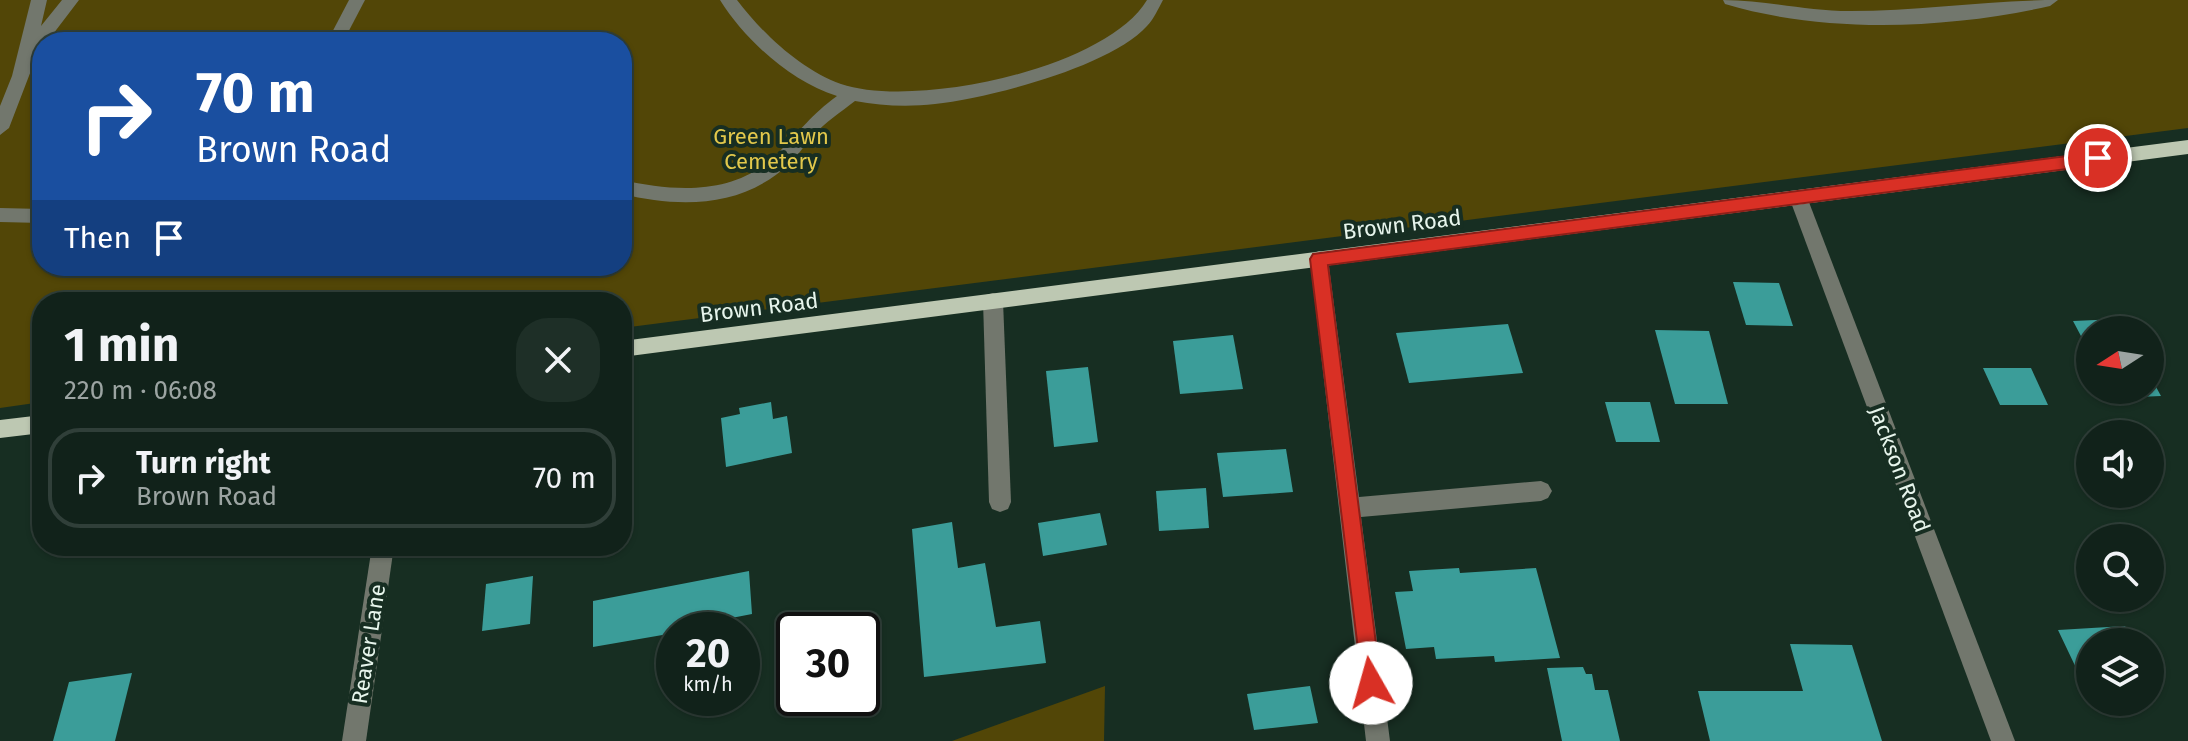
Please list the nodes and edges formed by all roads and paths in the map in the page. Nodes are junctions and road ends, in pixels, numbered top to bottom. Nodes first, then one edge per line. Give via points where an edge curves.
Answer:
1 (39, 0) edge
2 (71, 0) edge
3 (357, 0) edge
4 (728, 0) edge
5 (1155, 0) edge
6 (1731, 0) edge
7 (2050, 0) edge
8 (45, 32) edge
9 (340, 32) edge
10 (32, 49) edge
11 (26, 56) junction
12 (853, 93) junction
13 (0, 128) edge
14 (2188, 147) edge
15 (632, 189) edge
16 (1798, 197) junction
17 (0, 215) edge
18 (32, 216) edge
19 (1319, 259) junction
20 (993, 301) junction
21 (632, 348) edge
22 (32, 425) edge
23 (0, 429) edge
24 (1541, 491) dead end
25 (1000, 502) dead end
26 (1350, 508) junction
27 (382, 556) edge
28 (354, 741) edge
29 (1378, 741) edge
30 (2003, 741) edge

1 - 11 street
2 - 8 street
3 - 9 street
4 - 12 street via 744,24 788,59 833,88
5 - 12 street via 1138,25 1101,49 1010,80 935,98 876,99
6 - 7 street via 1762,11 1819,18 1997,12
10 - 11 street
11 - 13 street
12 - 15 street via 754,180 717,195 682,199
14 - 16 main road, Brown Road
16 - 19 main road, Brown Road
16 - 30 street, Jackson Road
17 - 18 street
19 - 20 main road, Brown Road
19 - 26 street
20 - 21 main road, Brown Road
20 - 25 street
22 - 23 main road
24 - 26 street
26 - 29 street
27 - 28 street, Reaver Lane

